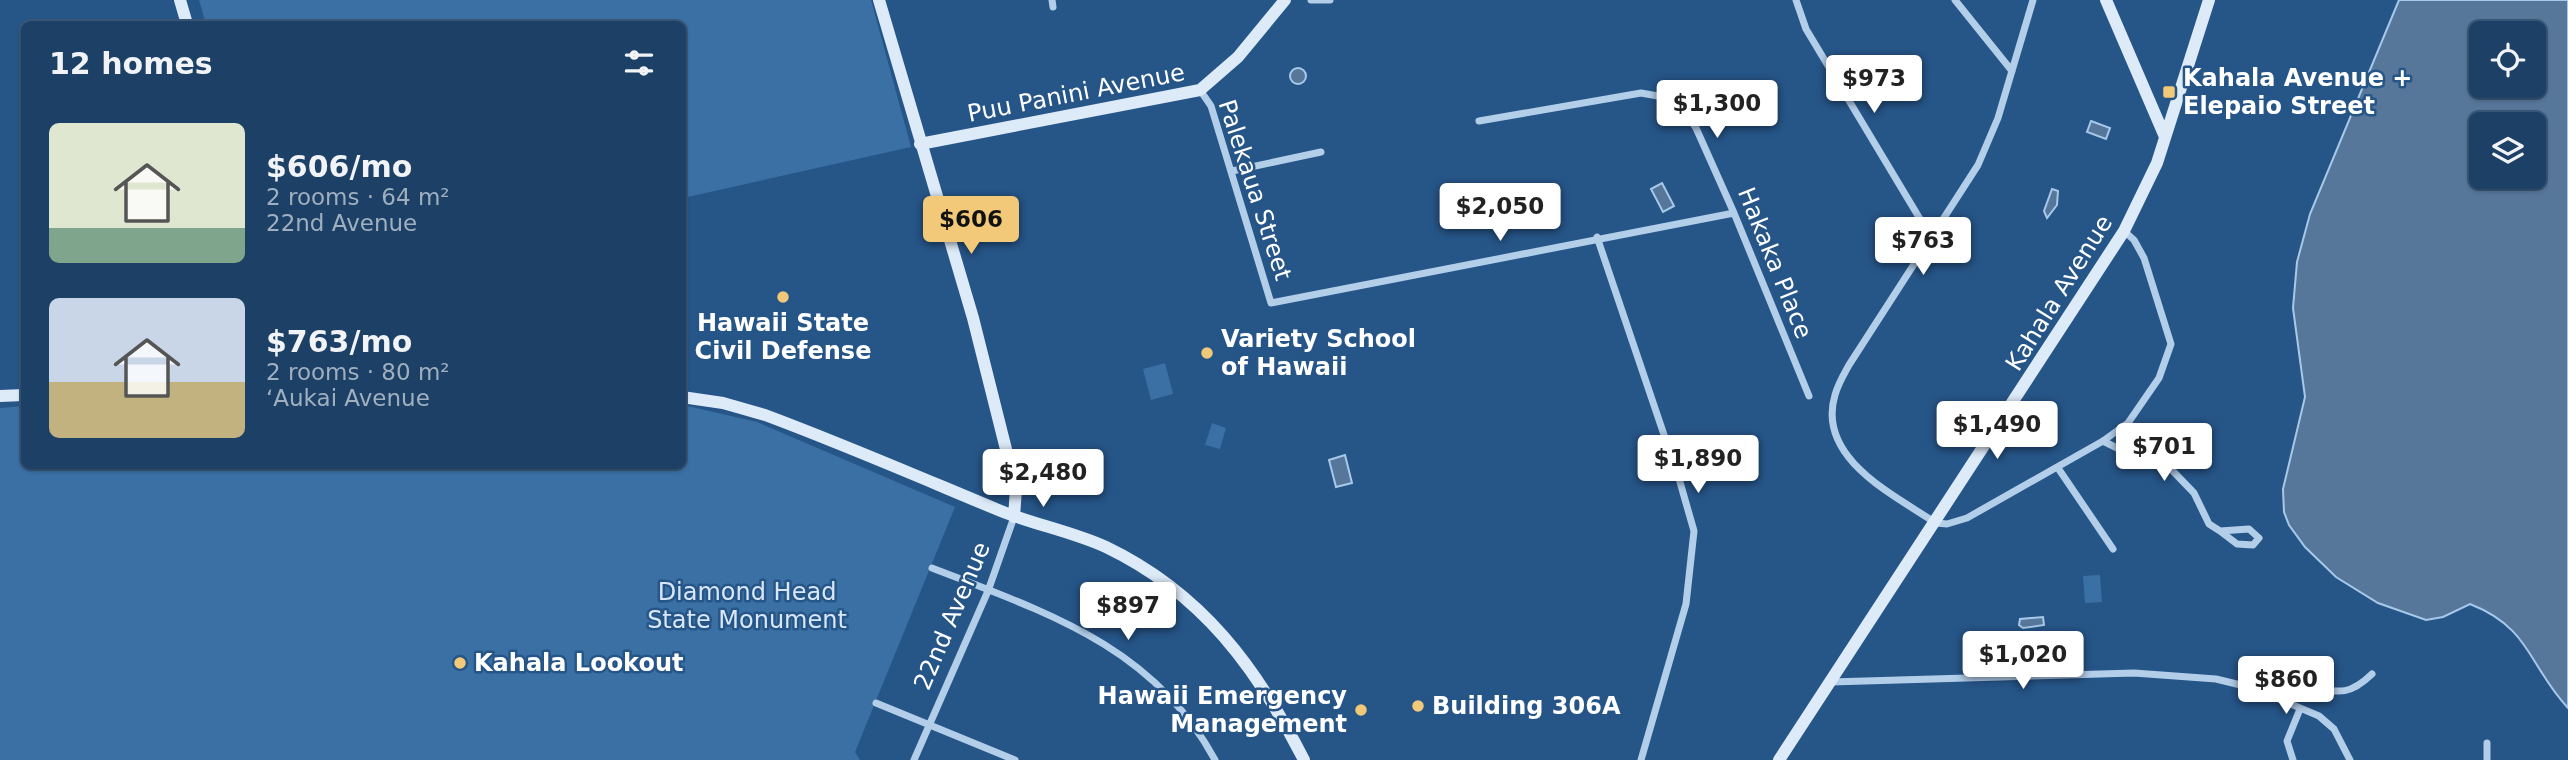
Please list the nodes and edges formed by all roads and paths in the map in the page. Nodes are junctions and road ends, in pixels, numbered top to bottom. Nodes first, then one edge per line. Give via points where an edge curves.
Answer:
1 (180, 0) edge
2 (879, 0) edge
3 (1285, 0) edge
4 (1311, 0) edge
5 (1331, 0) edge
6 (1796, 0) edge
7 (1955, 0) edge
8 (2033, 0) edge
9 (2106, 0) edge
10 (2210, 0) edge
11 (186, 21) edge
12 (2012, 71) junction
13 (1200, 90) junction
14 (1479, 121) dead end
15 (2165, 137) junction
16 (920, 144) junction
17 (1321, 152) dead end
18 (1231, 171) junction
19 (1734, 213) junction
20 (2124, 231) junction
21 (1597, 237) junction
22 (1932, 239) junction
23 (21, 395) edge
24 (0, 396) edge
25 (1808, 396) dead end
26 (686, 398) edge
27 (2103, 441) junction
28 (2058, 468) junction
29 (1014, 517) junction
30 (1936, 523) junction
31 (2220, 531) junction
32 (2113, 549) dead end
33 (932, 568) dead end
34 (988, 591) junction
35 (2372, 674) dead end
36 (1831, 682) junction
37 (2290, 702) junction
38 (876, 703) dead end
39 (2301, 709) junction
40 (929, 724) junction
41 (2487, 743) dead end
42 (914, 760) edge
43 (1015, 760) edge
44 (1215, 760) edge
45 (1304, 760) edge
46 (1640, 760) edge
47 (1779, 760) edge
48 (2293, 760) edge
49 (2350, 760) edge
50 (2487, 760) edge

1 - 11 street
2 - 16 street, 22nd Avenue
3 - 13 street, Puu Panini Avenue via 1238,57
4 - 5 street
6 - 22 street via 1806,29
7 - 12 street
8 - 12 street
9 - 15 street
10 - 15 street, Kahala Avenue
12 - 22 street via 1978,165
13 - 16 street, Puu Panini Avenue
13 - 18 street, Palekaua Street via 1211,106
14 - 19 street, Hakaka Place via 1624,94 1658,96 1686,113 1696,128
15 - 20 street, Kahala Avenue
16 - 29 street, 22nd Avenue via 1010,465 1017,495
17 - 18 street
18 - 21 street, Palekaua Street via 1271,303
19 - 21 street
19 - 25 street, Hakaka Place
20 - 27 street via 2144,258 2171,344 2159,378 2128,423
20 - 30 street, Kahala Avenue
21 - 46 street via 1694,531 1686,604
22 - 30 street via 1849,365 1834,396 1834,427 1844,454
23 - 24 street
26 - 29 street via 765,415
27 - 28 street
27 - 31 street via 2144,451 2169,467 2194,493 2209,524
28 - 30 street via 1967,518
28 - 32 street
29 - 34 street, 22nd Avenue
29 - 45 street via 1105,547 1168,584 1225,634 1277,708
30 - 36 street, Kahala Avenue
31 - 31 street via 2249,529 2259,538 2253,545 2237,544
33 - 34 street
34 - 40 street, 22nd Avenue
34 - 44 street via 1089,632 1127,658 1171,699
35 - 37 street via 2347,691 2312,687
36 - 37 street via 2134,673 2216,678
36 - 47 street, Kahala Avenue
37 - 39 street
38 - 40 street
39 - 48 street via 2287,741
39 - 49 street via 2334,729
40 - 42 street, 22nd Avenue
40 - 43 street
41 - 50 street

